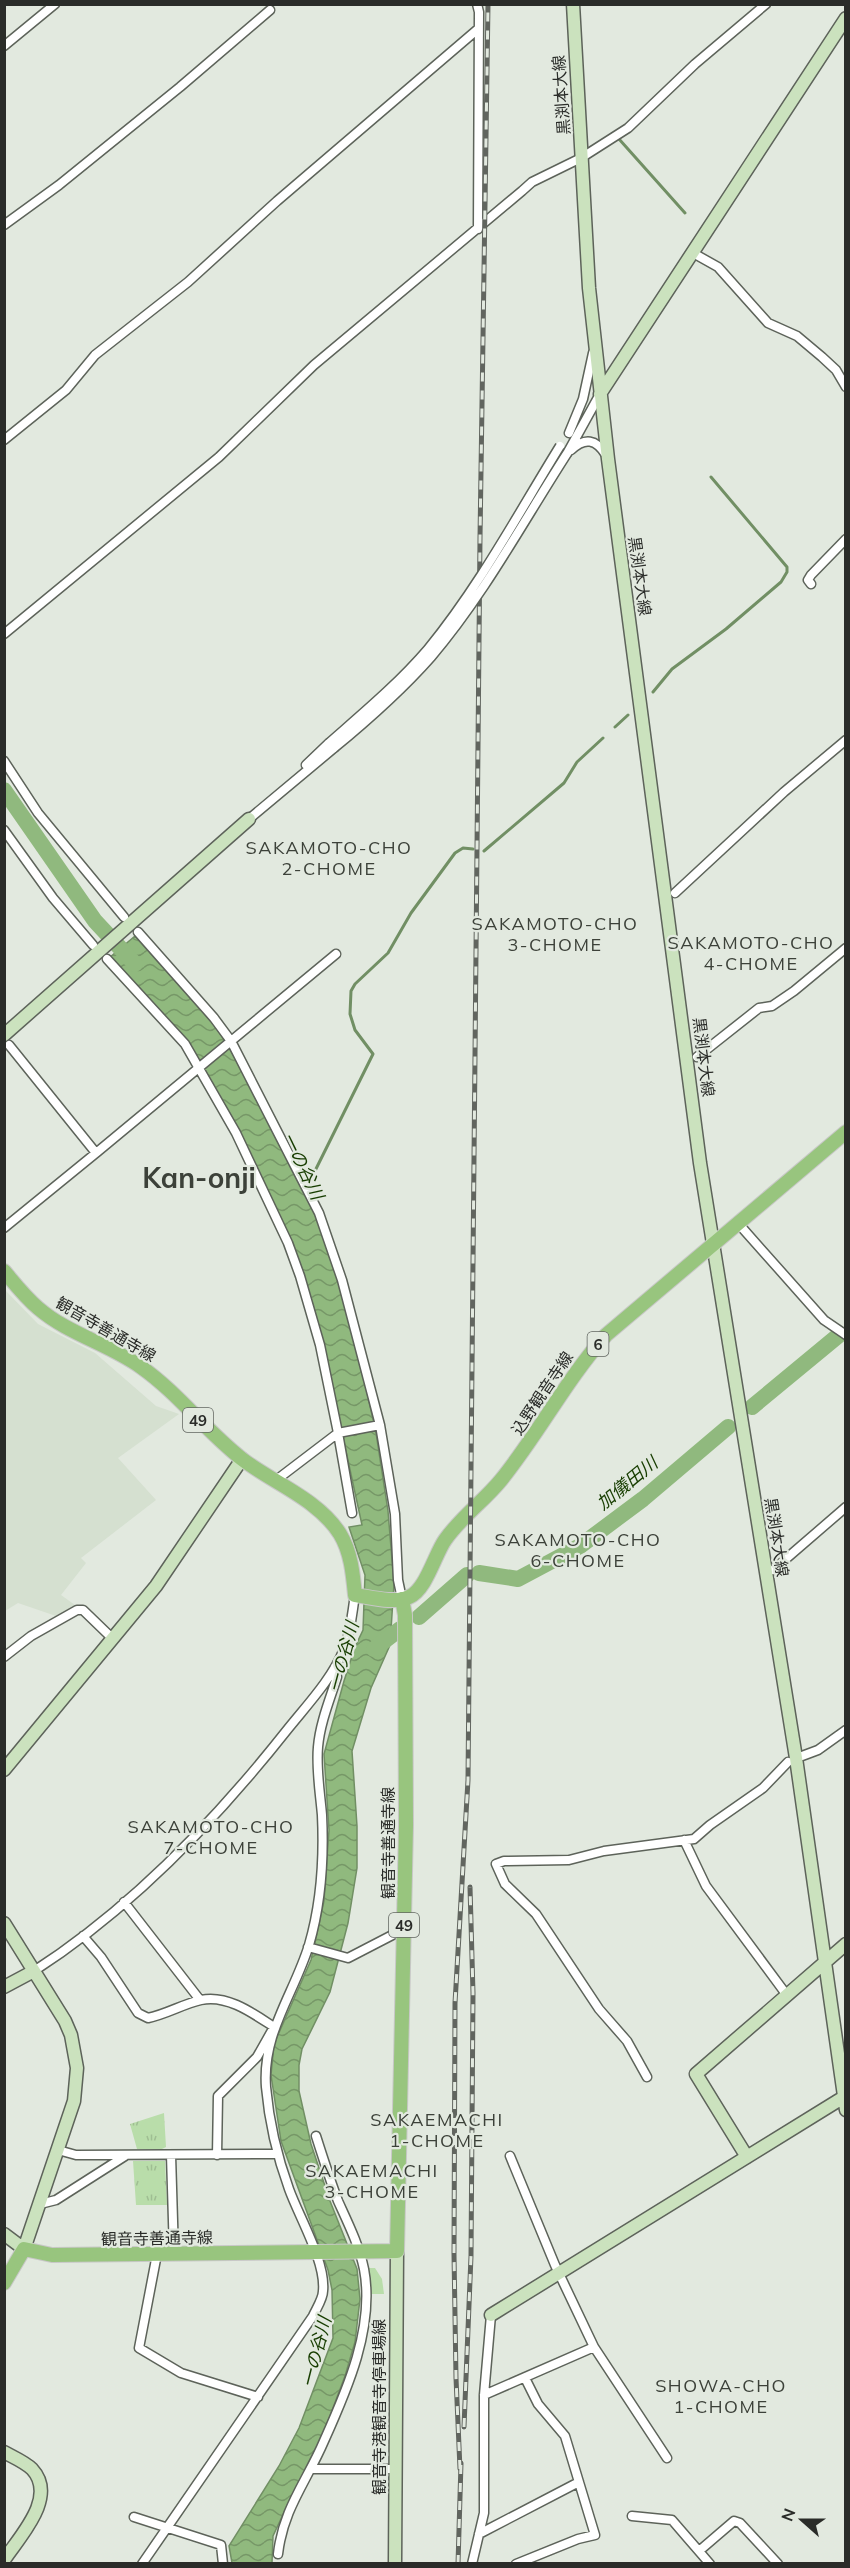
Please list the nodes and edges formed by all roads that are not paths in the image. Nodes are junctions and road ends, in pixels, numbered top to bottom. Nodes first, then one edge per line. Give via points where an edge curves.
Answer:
1 (55, 4) edge
2 (477, 4) edge
3 (573, 4) edge
4 (766, 4) edge
5 (270, 10) dead end
6 (846, 18) edge
7 (478, 29) junction
8 (4, 46) edge
9 (581, 158) junction
10 (4, 225) edge
11 (478, 230) junction
12 (693, 253) junction
13 (594, 344) junction
14 (846, 387) edge
15 (600, 394) junction
16 (588, 416) junction
17 (604, 426) junction
18 (569, 433) junction
19 (4, 440) edge
20 (564, 449) junction
21 (608, 459) junction
22 (846, 539) edge
23 (811, 584) dead end
24 (4, 634) edge
25 (846, 740) edge
26 (331, 746) junction
27 (4, 761) edge
28 (249, 819) joint
29 (4, 830) edge
30 (675, 893) dead end
31 (130, 924) junction
32 (846, 948) edge
33 (100, 952) junction
34 (336, 954) dead end
35 (7, 1040) edge
36 (231, 1041) junction
37 (697, 1057) dead end
38 (199, 1069) junction
39 (846, 1132) edge
40 (96, 1153) junction
41 (737, 1222) junction
42 (4, 1228) edge
43 (714, 1244) junction
44 (4, 1271) edge
45 (846, 1335) edge
46 (380, 1425) junction
47 (338, 1433) junction
48 (242, 1459) junction
49 (275, 1481) junction
50 (846, 1507) edge
51 (352, 1513) dead end
52 (773, 1570) dead end
53 (358, 1595) junction
54 (399, 1599) junction
55 (113, 1639) junction
56 (4, 1657) edge
57 (335, 1667) junction
58 (846, 1730) edge
59 (802, 1756) dead end
60 (788, 1762) dead end
61 (4, 1770) edge
62 (684, 1840) junction
63 (124, 1902) junction
64 (4, 1923) edge
65 (404, 1929) junction
66 (83, 1936) junction
67 (846, 1944) edge
68 (308, 1947) junction
69 (824, 1962) junction
70 (34, 1971) junction
71 (4, 1987) edge
72 (786, 1994) junction
73 (200, 2000) junction
74 (274, 2027) junction
75 (647, 2078) dead end
76 (845, 2104) edge
77 (316, 2136) dead end
78 (58, 2150) junction
79 (278, 2154) junction
80 (171, 2155) junction
81 (217, 2155) junction
82 (126, 2156) junction
83 (510, 2156) dead end
84 (747, 2157) junction
85 (40, 2204) junction
86 (4, 2234) edge
87 (24, 2248) junction
88 (397, 2251) junction
89 (358, 2252) junction
90 (316, 2253) junction
91 (157, 2254) junction
92 (174, 2254) junction
93 (559, 2273) junction
94 (4, 2283) edge
95 (491, 2315) joint
96 (594, 2347) junction
97 (525, 2378) junction
98 (484, 2395) junction
99 (258, 2397) junction
100 (4, 2452) edge
101 (667, 2458) dead end
102 (311, 2469) junction
103 (395, 2469) junction
104 (579, 2482) junction
105 (632, 2516) dead end
106 (134, 2517) dead end
107 (167, 2526) junction
108 (479, 2534) junction
109 (699, 2551) junction
110 (278, 2554) dead end
111 (4, 2560) edge
112 (142, 2564) edge
113 (223, 2564) edge
114 (394, 2564) edge
115 (472, 2564) edge
116 (516, 2564) edge
117 (710, 2564) edge
118 (778, 2564) edge

1 - 8 street
2 - 7 street
3 - 9 street, 黒渕本大線
4 - 9 street via 627,128
5 - 10 street via 189,80
6 - 12 street
7 - 11 street
7 - 19 street via 188,282 95,355 66,390
9 - 11 street via 532,182
9 - 13 street, 黒渕本大線
11 - 24 street via 314,365 210,464
12 - 14 street via 718,267 768,323 797,336 822,357
12 - 15 street
13 - 15 street, 黒渕本大線
13 - 18 street via 583,399
15 - 16 street
15 - 17 street, 黒渕本大線
15 - 18 street
16 - 17 street via 596,413
16 - 20 street
17 - 21 street, 黒渕本大線
18 - 20 street
20 - 21 street via 583,441 593,442
20 - 26 street, bridge via 464,601 408,672
20 - 26 street, bridge via 482,586 438,649 384,706
21 - 43 street, 黒渕本大線 via 700,1163
22 - 23 street via 811,575
25 - 30 street
26 - 28 street
27 - 31 street via 38,813
28 - 31 street
29 - 33 street
31 - 33 street
31 - 36 street
32 - 37 street via 794,991 772,1006 759,1008
33 - 35 street
33 - 38 street via 184,1044
34 - 36 street
35 - 40 street
36 - 38 street
36 - 46 street via 319,1213 342,1280
38 - 40 street
38 - 47 street via 236,1133 288,1243 320,1345
39 - 41 main road, 込野観音寺線 / 6
40 - 42 street
41 - 43 main road, 込野観音寺線 / 6
41 - 45 street via 825,1320
43 - 54 main road, 込野観音寺線 / 6 via 606,1335 587,1356 500,1481 454,1527 419,1589 411,1597
43 - 69 street, 黒渕本大線 via 796,1758
44 - 48 main road, 観音寺善通寺線 / 49 via 44,1312 141,1367
46 - 47 street
46 - 54 street via 395,1514
47 - 49 street
47 - 51 street
48 - 49 main road, 観音寺善通寺線 / 49
48 - 55 street via 162,1578
49 - 53 main road, 観音寺善通寺線 / 49 via 304,1499 339,1533
50 - 52 street
53 - 54 main road
53 - 57 street via 350,1630
54 - 65 main road, 観音寺善通寺線 / 49 via 405,1616
55 - 56 street via 83,1610 77,1610 31,1636
55 - 61 street
57 - 63 street via 221,1810
57 - 68 street via 336,1677 318,1746 321,1869
58 - 59 street
60 - 62 street via 763,1788 694,1839
62 - 72 street via 706,1886
62 - 75 street via 569,1860 496,1864 505,1884 536,1914 599,2009 627,2041
63 - 66 street
63 - 73 street
64 - 70 street
65 - 68 street via 348,1958
65 - 88 main road, 観音寺善通寺線 / 49
66 - 70 street
66 - 73 street via 138,2013 148,2018 158,2016
67 - 69 street
68 - 74 street
69 - 72 street
69 - 76 street, 黒渕本大線
70 - 71 street
70 - 78 street via 65,2021 75,2052 74,2101
72 - 84 street via 696,2074
73 - 74 street via 217,1999 245,2009
74 - 79 street via 268,2045 266,2086
74 - 81 street via 257,2057 218,2096
76 - 84 street
77 - 89 street
78 - 82 street via 76,2155
78 - 85 street
79 - 81 street
79 - 90 street
80 - 81 street
80 - 82 street
80 - 92 street
82 - 85 street via 56,2200
83 - 93 street
84 - 93 street
85 - 87 street
86 - 87 street
87 - 91 main road, 観音寺善通寺線 via 52,2255
87 - 94 main road
88 - 89 main road, 観音寺善通寺線
88 - 103 street, 観音寺港観音寺停車場線
89 - 90 main road, 観音寺善通寺線
89 - 102 street via 367,2294 359,2346 337,2412
90 - 92 main road, 観音寺善通寺線
90 - 99 street via 323,2292 313,2316
91 - 92 main road, 観音寺善通寺線
91 - 99 street via 139,2348 181,2373
93 - 95 street
93 - 96 street
95 - 98 street
96 - 97 street
96 - 101 street
97 - 98 street
97 - 104 street via 538,2404 565,2436
98 - 108 street via 484,2513
99 - 107 street
100 - 111 street via 30,2467 41,2485 37,2509
102 - 103 street
102 - 110 street via 288,2510
103 - 114 street, 観音寺港観音寺停車場線
104 - 108 street
104 - 116 street via 595,2535
105 - 109 street via 672,2520
106 - 107 street
107 - 112 street
107 - 113 street via 221,2545
108 - 115 street
109 - 117 street
109 - 118 street via 734,2521

